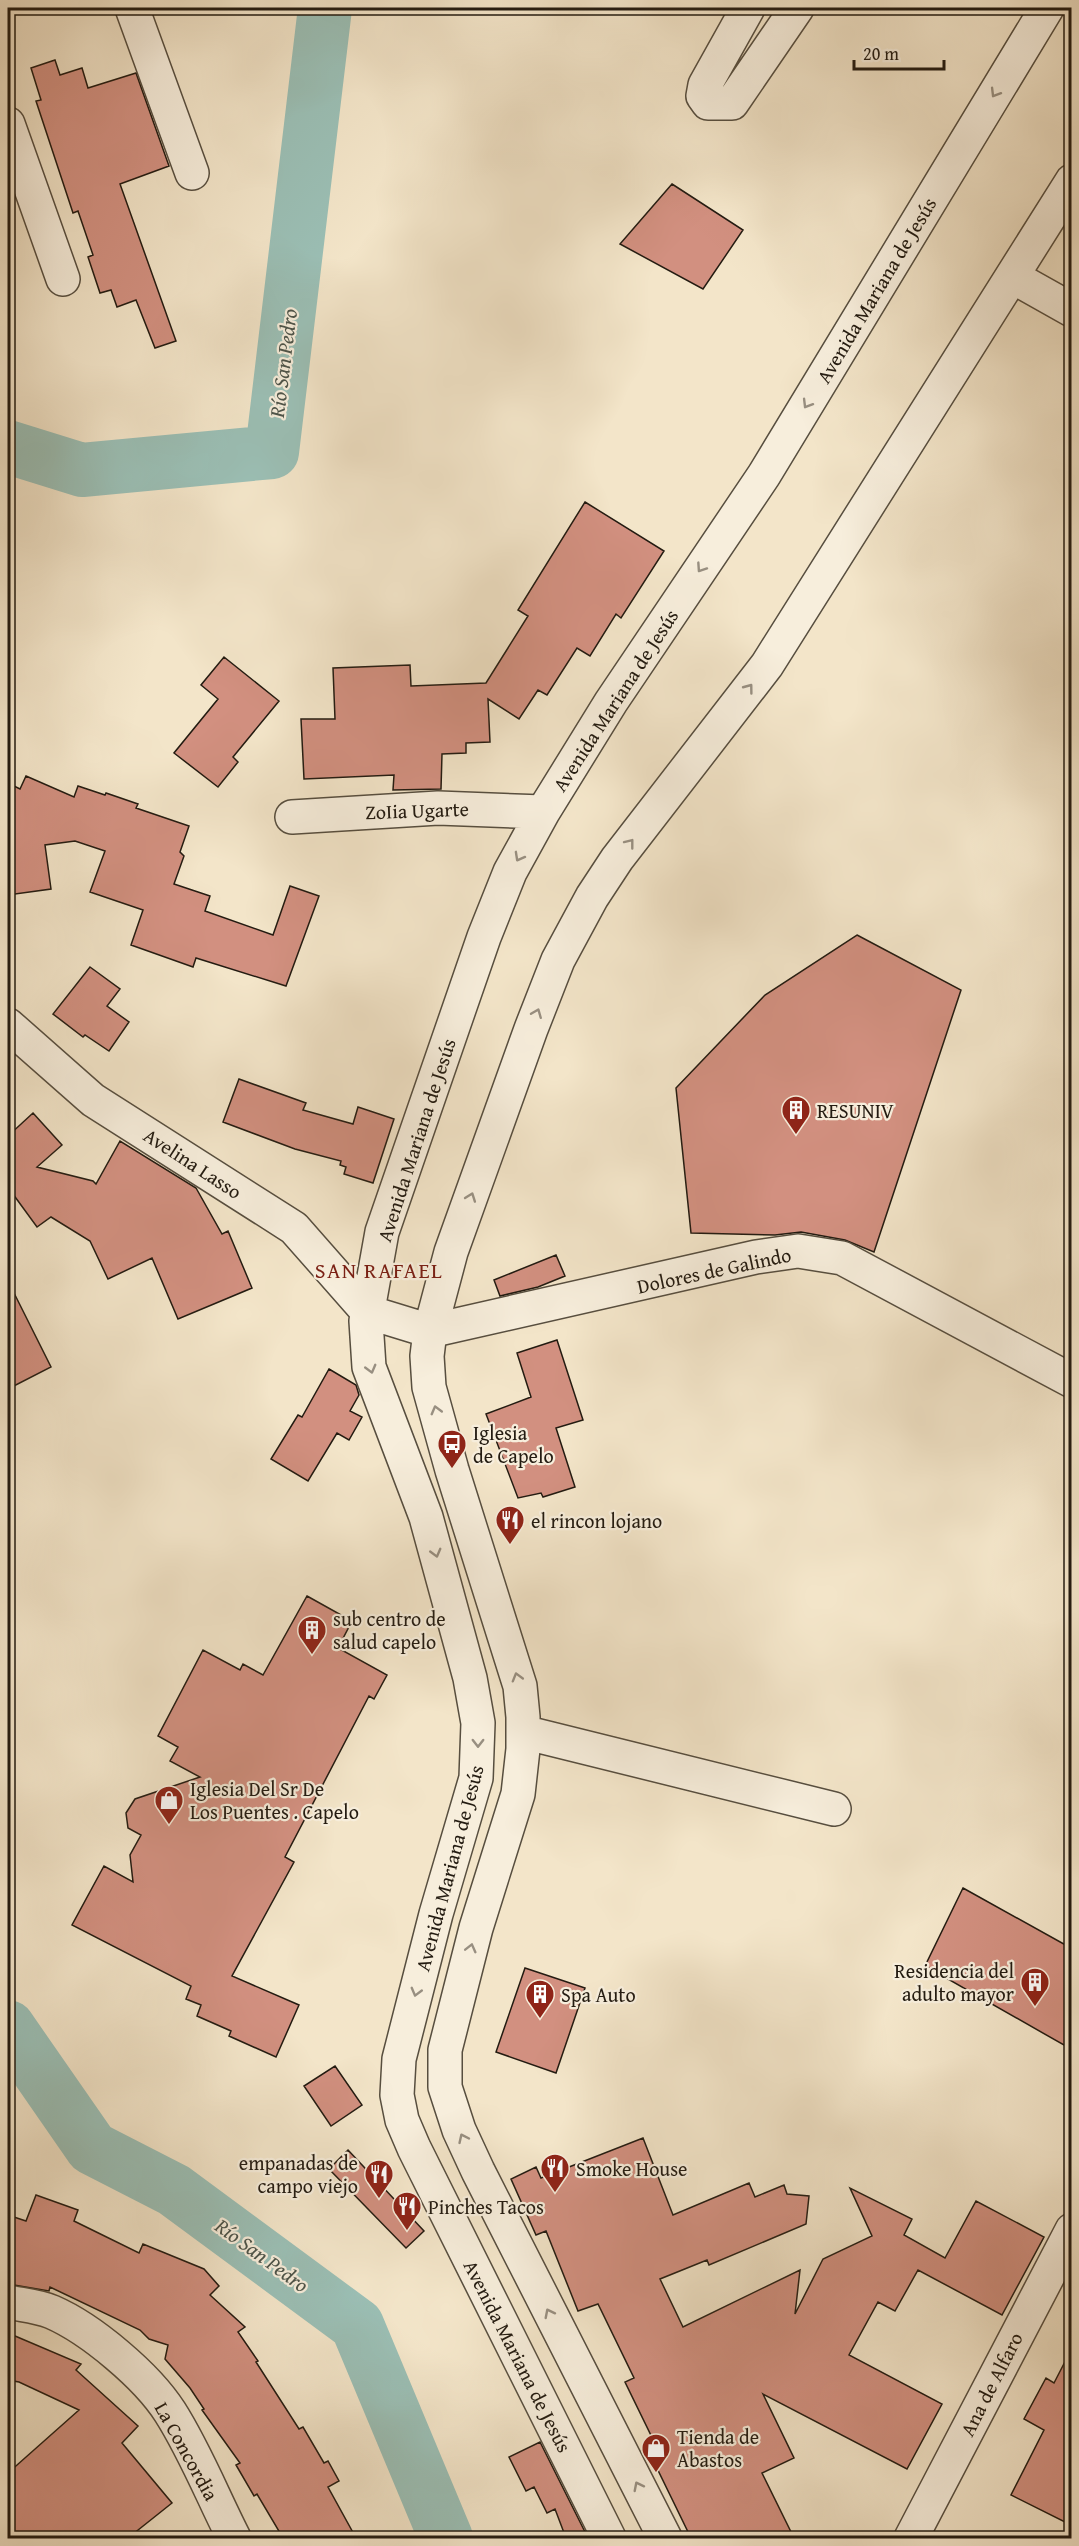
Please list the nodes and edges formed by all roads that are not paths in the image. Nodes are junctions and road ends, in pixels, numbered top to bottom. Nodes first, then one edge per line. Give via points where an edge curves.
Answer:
1 (132, 8) edge
2 (748, 8) edge
3 (797, 8) edge
4 (1047, 8) edge
5 (8, 124) edge
6 (192, 173) dead end
7 (1071, 181) edge
8 (1013, 277) junction
9 (63, 279) dead end
10 (1071, 310) edge
11 (543, 812) junction
12 (292, 817) dead end
13 (8, 1025) edge
14 (368, 1312) junction
15 (430, 1331) junction
16 (1071, 1381) edge
17 (523, 1732) junction
18 (834, 1809) dead end
19 (445, 2087) junction
20 (397, 2095) junction
21 (1071, 2230) edge
22 (8, 2302) edge
23 (234, 2538) edge
24 (609, 2538) edge
25 (665, 2538) edge
26 (911, 2538) edge

1 - 6 street
2 - 3 street via 705,85 703,96 708,103 732,103
4 -> 11 street, Avenida Mariana de Jesús via 764,475 611,702
5 - 9 street
7 - 8 street, Avenida Mariana de Jesús
8 - 10 street
15 -> 8 street, Avenida Mariana de Jesús via 452,1252 531,1029 558,960 592,897 767,665
11 - 12 street, ZoIia Ugarte via 438,808
11 -> 14 street, Avenida Mariana de Jesús via 510,872 484,937 382,1232
13 - 14 street, Avelina Lasso via 93,1100 294,1228
14 - 15 street, Dolores de Galindo
14 -> 20 street, Avenida Mariana de Jesús via 369,1367 426,1517 470,1678 478,1724 476,1778 399,2059
15 - 16 street, Dolores de Galindo via 756,1257 798,1251 842,1258
17 -> 15 street, Avenida Mariana de Jesús via 520,1686 429,1387
17 - 18 street
19 -> 17 street, Avenida Mariana de Jesús via 445,2050 476,1928 518,1794
19 - 20 street
25 -> 19 street, Avenida Mariana de Jesús via 478,2171
20 - 24 street, Avenida Mariana de Jesús via 414,2148
21 - 26 street, Ana de Alfaro
22 - 23 street, La Concordia via 52,2312 80,2328 149,2384 170,2412

